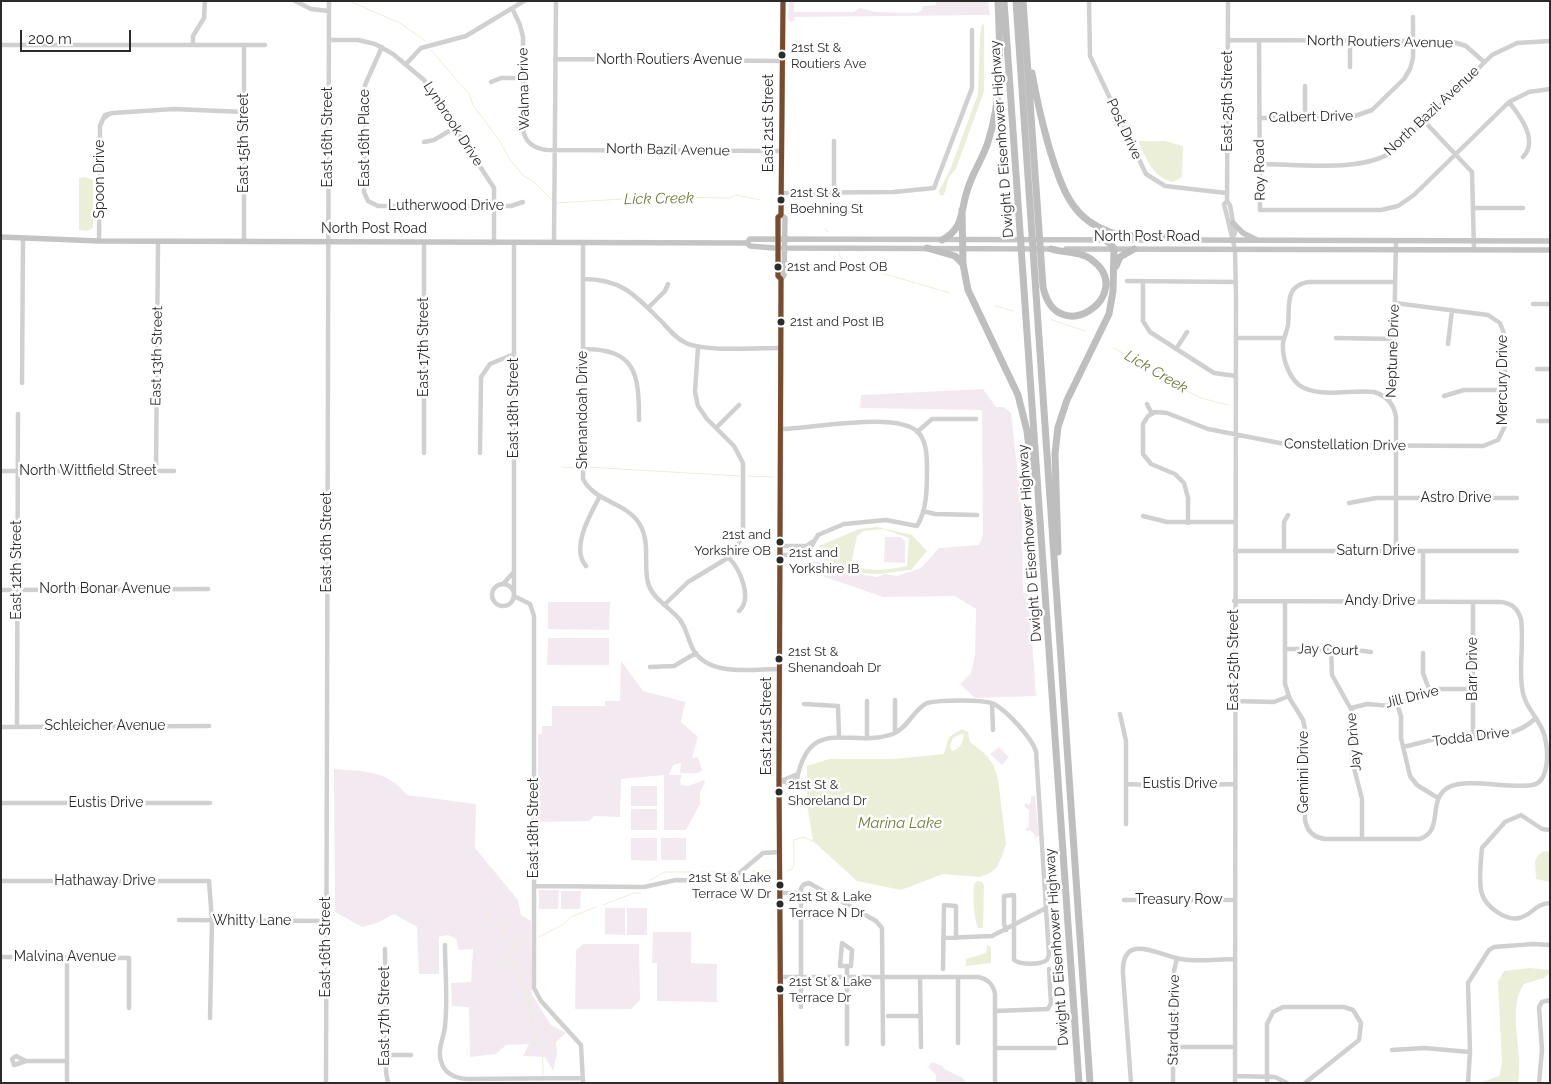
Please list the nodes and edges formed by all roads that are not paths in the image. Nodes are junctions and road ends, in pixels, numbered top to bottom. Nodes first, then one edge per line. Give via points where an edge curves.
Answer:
1 (205, 1) edge
2 (294, 1) edge
3 (329, 1) edge
4 (524, 1) edge
5 (556, 1) edge
6 (783, 1) edge
7 (998, 1) edge
8 (1004, 1) edge
9 (1016, 1) edge
10 (1023, 1) edge
11 (1089, 1) edge
12 (1228, 1) edge
13 (512, 8) junction
14 (329, 11) junction
15 (1413, 17) dead end
16 (972, 30) dead end
17 (329, 40) junction
18 (1228, 40) junction
19 (1259, 40) junction
20 (1350, 40) junction
21 (1414, 40) junction
22 (1550, 41) edge
23 (1, 45) edge
24 (193, 45) junction
25 (244, 45) junction
26 (265, 45) dead end
27 (382, 47) junction
28 (555, 59) junction
29 (782, 61) junction
30 (1484, 62) junction
31 (406, 64) junction
32 (1350, 67) dead end
33 (523, 78) junction
34 (491, 82) dead end
35 (1305, 86) dead end
36 (1550, 89) edge
37 (1509, 102) junction
38 (244, 112) junction
39 (1259, 118) junction
40 (1305, 118) junction
41 (1424, 121) junction
42 (456, 127) junction
43 (834, 141) dead end
44 (424, 142) dead end
45 (555, 150) junction
46 (782, 151) junction
47 (1456, 154) junction
48 (1523, 157) dead end
49 (1261, 164) junction
50 (781, 192) junction
51 (834, 192) junction
52 (1226, 193) junction
53 (1227, 201) junction
54 (369, 202) joint
55 (523, 202) dead end
56 (495, 206) junction
57 (1474, 208) junction
58 (1523, 208) dead end
59 (962, 210) junction
60 (1234, 223) junction
61 (1, 237) edge
62 (820, 238) junction
63 (23, 239) junction
64 (781, 239) junction
65 (1233, 239) junction
66 (942, 240) junction
67 (1105, 240) junction
68 (1186, 240) junction
69 (1257, 240) junction
70 (99, 241) junction
71 (158, 241) junction
72 (244, 241) junction
73 (328, 241) junction
74 (1396, 241) junction
75 (1474, 241) junction
76 (1550, 241) edge
77 (424, 242) junction
78 (494, 242) junction
79 (514, 242) junction
80 (554, 242) junction
81 (583, 242) junction
82 (747, 243) junction
83 (963, 244) junction
84 (781, 248) junction
85 (822, 248) junction
86 (927, 248) junction
87 (1048, 249) junction
88 (1114, 249) junction
89 (1134, 249) junction
90 (1235, 249) junction
91 (1396, 250) junction
92 (1474, 250) junction
93 (1550, 250) edge
94 (963, 264) junction
95 (1114, 276) junction
96 (583, 279) junction
97 (1127, 281) dead end
98 (1143, 281) junction
99 (1236, 282) junction
100 (1395, 282) junction
101 (668, 284) dead end
102 (1395, 303) junction
103 (1533, 304) dead end
104 (1550, 304) edge
105 (648, 308) junction
106 (1452, 310) junction
107 (1187, 332) dead end
108 (1236, 338) junction
109 (1284, 338) junction
110 (1336, 338) dead end
111 (1394, 339) junction
112 (1448, 344) dead end
113 (698, 347) junction
114 (583, 348) junction
115 (781, 348) junction
116 (1176, 349) junction
117 (514, 354) junction
118 (1537, 369) dead end
119 (1550, 369) edge
120 (1236, 376) junction
121 (22, 383) dead end
122 (1505, 390) junction
123 (1444, 396) dead end
124 (1389, 400) junction
125 (1146, 404) dead end
126 (739, 405) dead end
127 (1154, 413) junction
128 (18, 414) dead end
129 (976, 419) dead end
130 (639, 420) dead end
131 (1538, 421) dead end
132 (1550, 421) edge
133 (716, 428) junction
134 (781, 429) junction
135 (917, 432) junction
136 (1503, 433) joint
137 (1236, 434) junction
138 (1396, 446) junction
139 (424, 453) dead end
140 (480, 453) dead end
141 (1, 471) edge
142 (18, 471) junction
143 (156, 471) junction
144 (174, 471) dead end
145 (600, 496) junction
146 (1395, 498) junction
147 (1517, 498) dead end
148 (1349, 503) dead end
149 (923, 511) junction
150 (977, 515) dead end
151 (1288, 515) dead end
152 (1143, 516) dead end
153 (1188, 522) junction
154 (1235, 522) junction
155 (812, 542) junction
156 (780, 546) junction
157 (1423, 550) junction
158 (1235, 551) junction
159 (1284, 551) junction
160 (1396, 551) junction
161 (1517, 551) dead end
162 (780, 556) junction
163 (730, 558) junction
164 (586, 566) dead end
165 (513, 573) junction
166 (503, 584) junction
167 (208, 589) dead end
168 (1, 590) edge
169 (17, 590) junction
170 (514, 594) junction
171 (1234, 601) junction
172 (1285, 601) junction
173 (1423, 601) junction
174 (524, 602) junction
175 (1473, 602) junction
176 (509, 604) junction
177 (664, 605) junction
178 (739, 611) dead end
179 (1047, 612) junction
180 (1061, 648) junction
181 (1285, 649) junction
182 (1331, 649) junction
183 (1371, 652) dead end
184 (696, 653) junction
185 (1423, 653) dead end
186 (650, 667) dead end
187 (780, 669) junction
188 (1473, 689) junction
189 (1430, 692) junction
190 (1289, 696) junction
191 (867, 700) dead end
192 (895, 700) dead end
193 (1234, 701) junction
194 (804, 704) dead end
195 (992, 704) junction
196 (1396, 704) junction
197 (1352, 708) junction
198 (1120, 714) dead end
199 (1536, 718) junction
200 (209, 726) dead end
201 (1, 727) edge
202 (17, 727) junction
203 (992, 730) dead end
204 (895, 733) junction
205 (838, 737) junction
206 (866, 737) junction
207 (1473, 737) junction
208 (1403, 747) junction
209 (781, 780) junction
210 (1126, 784) junction
211 (1234, 784) junction
212 (1438, 798) junction
213 (1, 803) edge
214 (210, 803) dead end
215 (1126, 824) dead end
216 (1550, 830) edge
217 (1362, 839) junction
218 (780, 852) junction
219 (1, 881) edge
220 (534, 886) junction
221 (780, 893) junction
222 (802, 893) junction
223 (1124, 900) dead end
224 (1235, 900) junction
225 (1550, 903) edge
226 (1046, 908) junction
227 (179, 920) dead end
228 (212, 920) junction
229 (325, 921) junction
230 (1014, 926) junction
231 (1006, 930) junction
232 (943, 938) junction
233 (956, 938) junction
234 (445, 945) dead end
235 (1550, 945) edge
236 (385, 949) dead end
237 (1, 957) edge
238 (67, 957) junction
239 (1177, 958) junction
240 (1235, 959) junction
241 (846, 967) junction
242 (943, 969) dead end
243 (1049, 969) dead end
244 (781, 977) junction
245 (801, 977) junction
246 (846, 977) junction
247 (883, 977) junction
248 (920, 977) junction
249 (958, 978) junction
250 (1550, 1000) edge
251 (801, 1007) dead end
252 (129, 1008) dead end
253 (995, 1010) junction
254 (888, 1016) dead end
255 (920, 1016) junction
256 (210, 1018) dead end
257 (958, 1043) dead end
258 (847, 1044) dead end
259 (883, 1044) dead end
260 (920, 1047) dead end
261 (1173, 1047) junction
262 (1235, 1047) junction
263 (995, 1048) junction
264 (1054, 1048) dead end
265 (1392, 1050) dead end
266 (1470, 1052) junction
267 (386, 1054) junction
268 (411, 1055) dead end
269 (26, 1061) dead end
270 (67, 1061) junction
271 (1235, 1076) junction
272 (1267, 1076) junction
273 (513, 1080) edge
274 (583, 1080) edge
275 (67, 1083) edge
276 (326, 1083) edge
277 (388, 1083) edge
278 (781, 1083) edge
279 (995, 1083) edge
280 (1079, 1083) edge
281 (1090, 1083) edge
282 (1131, 1083) edge
283 (1173, 1083) edge
284 (1235, 1083) edge
285 (1267, 1083) edge
286 (1287, 1083) edge
287 (1306, 1083) edge
288 (1468, 1083) edge
289 (1539, 1083) edge

1 - 24 street via 204,18 193,36
2 - 14 street via 311,9
3 - 14 street, East 16th Street
4 - 13 street
5 - 28 street
6 - 29 main road, East 21st Street
7 - 59 highway via 998,99 988,143
8 - 179 highway, Dwight D Eisenhower Highway
9 - 180 highway, Dwight D Eisenhower Highway
10 - 68 highway via 1039,106 1054,159 1071,202 1089,221 1110,232
10 - 87 highway via 1043,288 1056,311 1071,316 1088,313 1100,303 1105,291 1105,279 1100,268 1086,256
11 - 52 street, Post Drive via 1090,56 1146,174 1164,186
12 - 18 street, East 25th Street
13 - 31 street via 466,36 420,49
13 - 33 street, Walma Drive via 522,31
14 - 17 street, East 16th Street
15 - 21 street, Calbert Drive
16 - 51 street via 972,88 937,184 932,189 894,192
17 - 27 street, Lynbrook Drive via 362,41
17 - 73 street, East 16th Street
18 - 19 street, North Routiers Avenue
18 - 52 street, East 25th Street
19 - 20 street, North Routiers Avenue
19 - 39 street, Roy Road
20 - 21 street, North Routiers Avenue
20 - 32 street
21 - 30 street, North Routiers Avenue via 1455,41 1469,48
21 - 40 street, Calbert Drive via 1413,58 1407,75 1372,110 1349,118
22 - 30 street via 1513,43
23 - 24 street
24 - 25 street
25 - 26 street
25 - 38 street, East 15th Street
27 - 31 street, Lynbrook Drive
27 - 54 street, East 16th Place via 364,88 364,192
28 - 29 street, North Routiers Avenue
28 - 45 street
29 - 46 main road, East 21st Street
30 - 41 street, North Bazil Avenue
31 - 42 street, Lynbrook Drive via 424,80
33 - 34 street via 500,78
33 - 45 street, Walma Drive via 524,135 535,147
35 - 40 street
36 - 37 street via 1526,93
37 - 47 street
37 - 48 street via 1526,126 1527,150
38 - 70 street, Spoon Drive via 168,109 104,115 100,126
38 - 72 street, East 15th Street
39 - 40 street, Calbert Drive
39 - 49 street, Roy Road
41 - 47 street
41 - 49 street, North Bazil Avenue via 1393,151 1371,162
42 - 44 street
42 - 56 street, Lynbrook Drive via 494,188
43 - 51 street
45 - 46 street, North Bazil Avenue
45 - 80 street
46 - 50 main road, East 21st Street
47 - 49 street, Roy Road via 1414,196 1393,207 1377,210 1260,210
47 - 57 street via 1472,172
50 - 51 street
50 - 64 main road, East 21st Street via 781,215 778,218
52 - 53 street, East 25th Street
53 - 60 street, East 25th Street
53 - 65 street, East 25th Street via 1224,204
54 - 56 street, Lutherwood Drive via 378,206
55 - 56 street, Lutherwood Drive via 514,206
56 - 78 street, Lynbrook Drive
57 - 58 street
57 - 75 street
59 - 66 highway via 956,230
59 - 83 highway
60 - 65 street, East 25th Street
60 - 69 main road via 1243,233
61 - 63 main road, North Post Road
62 - 64 main road, North Post Road
62 - 66 main road, North Post Road
62 - 85 main road
63 - 70 main road, North Post Road
63 - 121 street
64 - 82 main road, North Post Road via 750,239
64 - 84 main road, East 21st Street
65 - 68 main road, North Post Road
65 - 69 main road, North Post Road
65 - 90 street, East 25th Street
66 - 83 main road, North Post Road
67 - 68 main road, North Post Road
67 - 83 main road, North Post Road via 1010,240
67 - 88 highway
69 - 74 main road, North Post Road
70 - 71 main road, North Post Road
71 - 72 main road, North Post Road
71 - 143 street, East 13th Street
72 - 73 main road, North Post Road
73 - 77 main road, North Post Road
73 - 229 street, East 16th Street
74 - 75 main road, North Post Road
74 - 91 street, Neptune Drive
75 - 76 main road, North Post Road
75 - 92 street
77 - 78 main road, North Post Road
77 - 139 street, East 17th Street
78 - 79 main road, North Post Road
79 - 80 main road, North Post Road
79 - 117 street, East 18th Street
80 - 81 main road, North Post Road
81 - 82 main road, North Post Road
81 - 96 street, Shenandoah Drive
82 - 84 main road, North Post Road via 750,246
83 - 86 main road, North Post Road
83 - 87 main road, North Post Road
83 - 94 highway
84 - 85 main road, North Post Road
84 - 115 main road, East 21st Street via 778,276 781,279
85 - 86 main road, North Post Road
86 - 94 highway via 955,256
87 - 88 main road, North Post Road
88 - 89 main road, North Post Road
88 - 95 highway
89 - 90 main road, North Post Road
89 - 95 highway via 1120,257
90 - 91 main road, North Post Road
90 - 99 street, East 25th Street
91 - 92 main road, North Post Road
91 - 100 street, Neptune Drive
92 - 93 main road, North Post Road
94 - 179 highway via 973,305 1008,371 1024,414
95 - 180 highway via 1107,320 1067,400 1056,440
96 - 105 street via 618,284
96 - 114 street, Shenandoah Drive
97 - 98 street
98 - 99 street
98 - 116 street via 1145,326
99 - 108 street, East 25th Street
100 - 102 street, Neptune Drive
100 - 109 street via 1301,284 1289,296 1288,326
101 - 105 street
102 - 106 street
102 - 111 street, Neptune Drive
103 - 104 street
105 - 113 street via 678,339
106 - 112 street
106 - 122 street, Mercury Drive via 1490,316 1503,327
107 - 116 street
108 - 109 street
108 - 120 street, East 25th Street
109 - 124 street via 1284,357 1296,383 1315,391 1374,392
110 - 111 street
111 - 124 street, Neptune Drive via 1393,391
113 - 115 street
113 - 133 street via 696,398 702,412
114 - 130 street via 612,351 630,365 639,383
114 - 145 street, Shenandoah Drive via 582,474 589,488
115 - 134 main road, East 21st Street
116 - 120 street via 1216,374
117 - 140 street via 490,364 480,377
117 - 165 street, East 18th Street
118 - 119 street
120 - 137 street, East 25th Street
122 - 123 street via 1464,390
122 - 136 street, Mercury Drive
124 - 138 street, Neptune Drive via 1395,413
125 - 127 street
126 - 133 street
127 - 137 street, Constellation Drive via 1167,413 1203,428
127 - 153 street via 1146,418 1143,426 1143,454 1151,464 1174,473 1183,482 1188,498
128 - 142 street, East 12th Street
129 - 135 street via 932,419
131 - 132 street
133 - 163 street via 738,451 744,470 743,535
134 - 135 street via 810,429 862,421 910,426
134 - 156 main road, East 21st Street
135 - 149 street via 926,454 927,489
136 - 138 street, Constellation Drive via 1496,442 1486,445
137 - 138 street, Constellation Drive via 1299,446
137 - 154 street, East 25th Street
138 - 146 street, Neptune Drive
141 - 142 street, North Wittfield Street
142 - 143 street, North Wittfield Street
142 - 169 street, East 12th Street
143 - 144 street, North Wittfield Street
145 - 164 street via 582,534 582,558
145 - 177 street, Shenandoah Drive via 627,511 640,525 646,541 648,582
146 - 147 street, Astro Drive
146 - 148 street, Astro Drive
146 - 160 street, Neptune Drive
149 - 150 street
149 - 155 street via 916,526 889,520 854,522 827,530
151 - 159 street via 1284,522
152 - 153 street via 1167,522
153 - 154 street
154 - 158 street, East 25th Street
155 - 156 street via 806,546
155 - 162 street via 806,555
156 - 162 main road, East 21st Street
157 - 160 street, Saturn Drive
157 - 161 street, Saturn Drive
157 - 173 street
158 - 159 street, Saturn Drive
158 - 171 street, East 25th Street
159 - 160 street, Saturn Drive
162 - 187 main road, East 21st Street
163 - 177 street via 691,580
163 - 178 street via 740,570 743,582 744,604
165 - 166 street
165 - 170 street, East 18th Street
166 - 170 street
166 - 176 street via 495,588 493,597 500,605
167 - 169 street, North Bonar Avenue
168 - 169 street, North Bonar Avenue
169 - 202 street, East 12th Street
170 - 174 street
170 - 176 street
171 - 172 street, Andy Drive
171 - 193 street, East 25th Street
172 - 173 street, Andy Drive
172 - 181 street, Gemini Drive
173 - 175 street, Andy Drive
174 - 176 street
174 - 220 street, East 18th Street via 532,608 534,616
175 - 188 street, Barr Drive
175 - 199 street, Andy Drive via 1508,603 1520,615 1522,690 1526,704
177 - 184 street, Shenandoah Drive via 680,620
179 - 280 highway, Dwight D Eisenhower Highway
180 - 281 highway, Dwight D Eisenhower Highway
181 - 182 street, Jay Court
181 - 190 street, Gemini Drive via 1285,684
182 - 183 street, Jay Court
182 - 197 street, Jay Drive via 1332,674
184 - 186 street via 674,666
184 - 187 street, Shenandoah Drive via 719,668
185 - 189 street via 1423,673
187 - 209 main road, East 21st Street
188 - 189 street, Jill Drive
188 - 207 street, Barr Drive
189 - 196 street, Jill Drive
190 - 193 street via 1276,702
190 - 217 street, Gemini Drive via 1305,730 1306,827 1321,839
191 - 206 street
192 - 204 street
193 - 211 street, East 25th Street
194 - 205 street via 837,706
195 - 203 street
195 - 204 street via 927,703
195 - 226 street via 1026,734 1036,751
196 - 197 street, Jill Drive via 1368,704
196 - 208 street via 1401,716
197 - 217 street, Jay Drive via 1352,760 1362,799
198 - 210 street via 1126,741
199 - 207 street, Todda Drive via 1511,734
199 - 212 street via 1545,735 1548,751 1548,771 1543,780 1531,785 1456,785 1444,790
200 - 202 street, Schleicher Avenue
201 - 202 street, Schleicher Avenue
204 - 206 street
205 - 206 street
205 - 209 street via 824,739 812,746 802,758 797,779 791,782
207 - 208 street, Todda Drive via 1446,738
208 - 212 street via 1411,779
209 - 218 main road, East 21st Street
210 - 211 street, Eustis Drive
210 - 215 street
211 - 224 street, East 25th Street
212 - 217 street via 1434,827 1424,837 1415,840
213 - 214 street, Eustis Drive
216 - 225 street via 1516,816 1505,822 1482,848 1483,896 1500,913 1517,918 1527,915 1540,904
218 - 220 street via 763,853 737,875 720,881 676,880 644,887
218 - 221 main road, East 21st Street
219 - 228 street, Hathaway Drive via 209,881
220 - 274 street, East 18th Street via 534,988 541,1001 580,1042
221 - 222 street
221 - 244 main road, East 21st Street
222 - 245 street
222 - 247 street via 803,885 811,884 881,927
223 - 224 street, Treasury Row
224 - 240 street, East 25th Street
226 - 230 street
226 - 230 street via 1049,955 1042,963 1015,961
227 - 228 street, Whitty Lane
228 - 229 street, Whitty Lane
228 - 256 street
229 - 276 street, East 16th Street
230 - 231 street
230 - 231 street via 1014,895 1005,895
231 - 233 street via 989,937
232 - 233 street
232 - 233 street via 944,906 956,905
232 - 242 street
234 - 273 street via 445,1027 440,1058 449,1073 457,1078
235 - 266 street via 1497,946 1489,950 1468,984
236 - 267 street, East 17th Street
237 - 238 street, Malvina Avenue
238 - 252 street, Malvina Avenue via 129,958
238 - 270 street
239 - 240 street
239 - 261 street, Stardust Drive
239 - 282 street via 1142,948 1130,952 1124,963
240 - 262 street, East 25th Street
241 - 241 street via 852,966 852,950 842,943 840,966
241 - 246 street
243 - 253 street via 1051,1004 1048,1009
244 - 245 street
244 - 278 main road, East 21st Street
245 - 246 street
245 - 251 street
246 - 247 street
246 - 258 street
247 - 248 street
247 - 259 street
248 - 249 street
248 - 255 street
249 - 253 street via 988,981 994,991
249 - 257 street
250 - 289 street via 1538,1007 1542,1050
253 - 263 street
254 - 255 street
255 - 260 street
261 - 262 street
261 - 283 street, Stardust Drive
262 - 271 street, East 25th Street
263 - 264 street
263 - 279 street
265 - 266 street via 1424,1048
266 - 288 street
267 - 268 street
267 - 277 street, East 17th Street
269 - 270 street
270 - 275 street
271 - 272 street
271 - 284 street, East 25th Street
272 - 285 street
272 - 286 street via 1278,1077
272 - 287 street via 1267,1024 1274,1011 1283,1007 1344,1007 1356,1013 1361,1029 1356,1044
273 - 274 street

